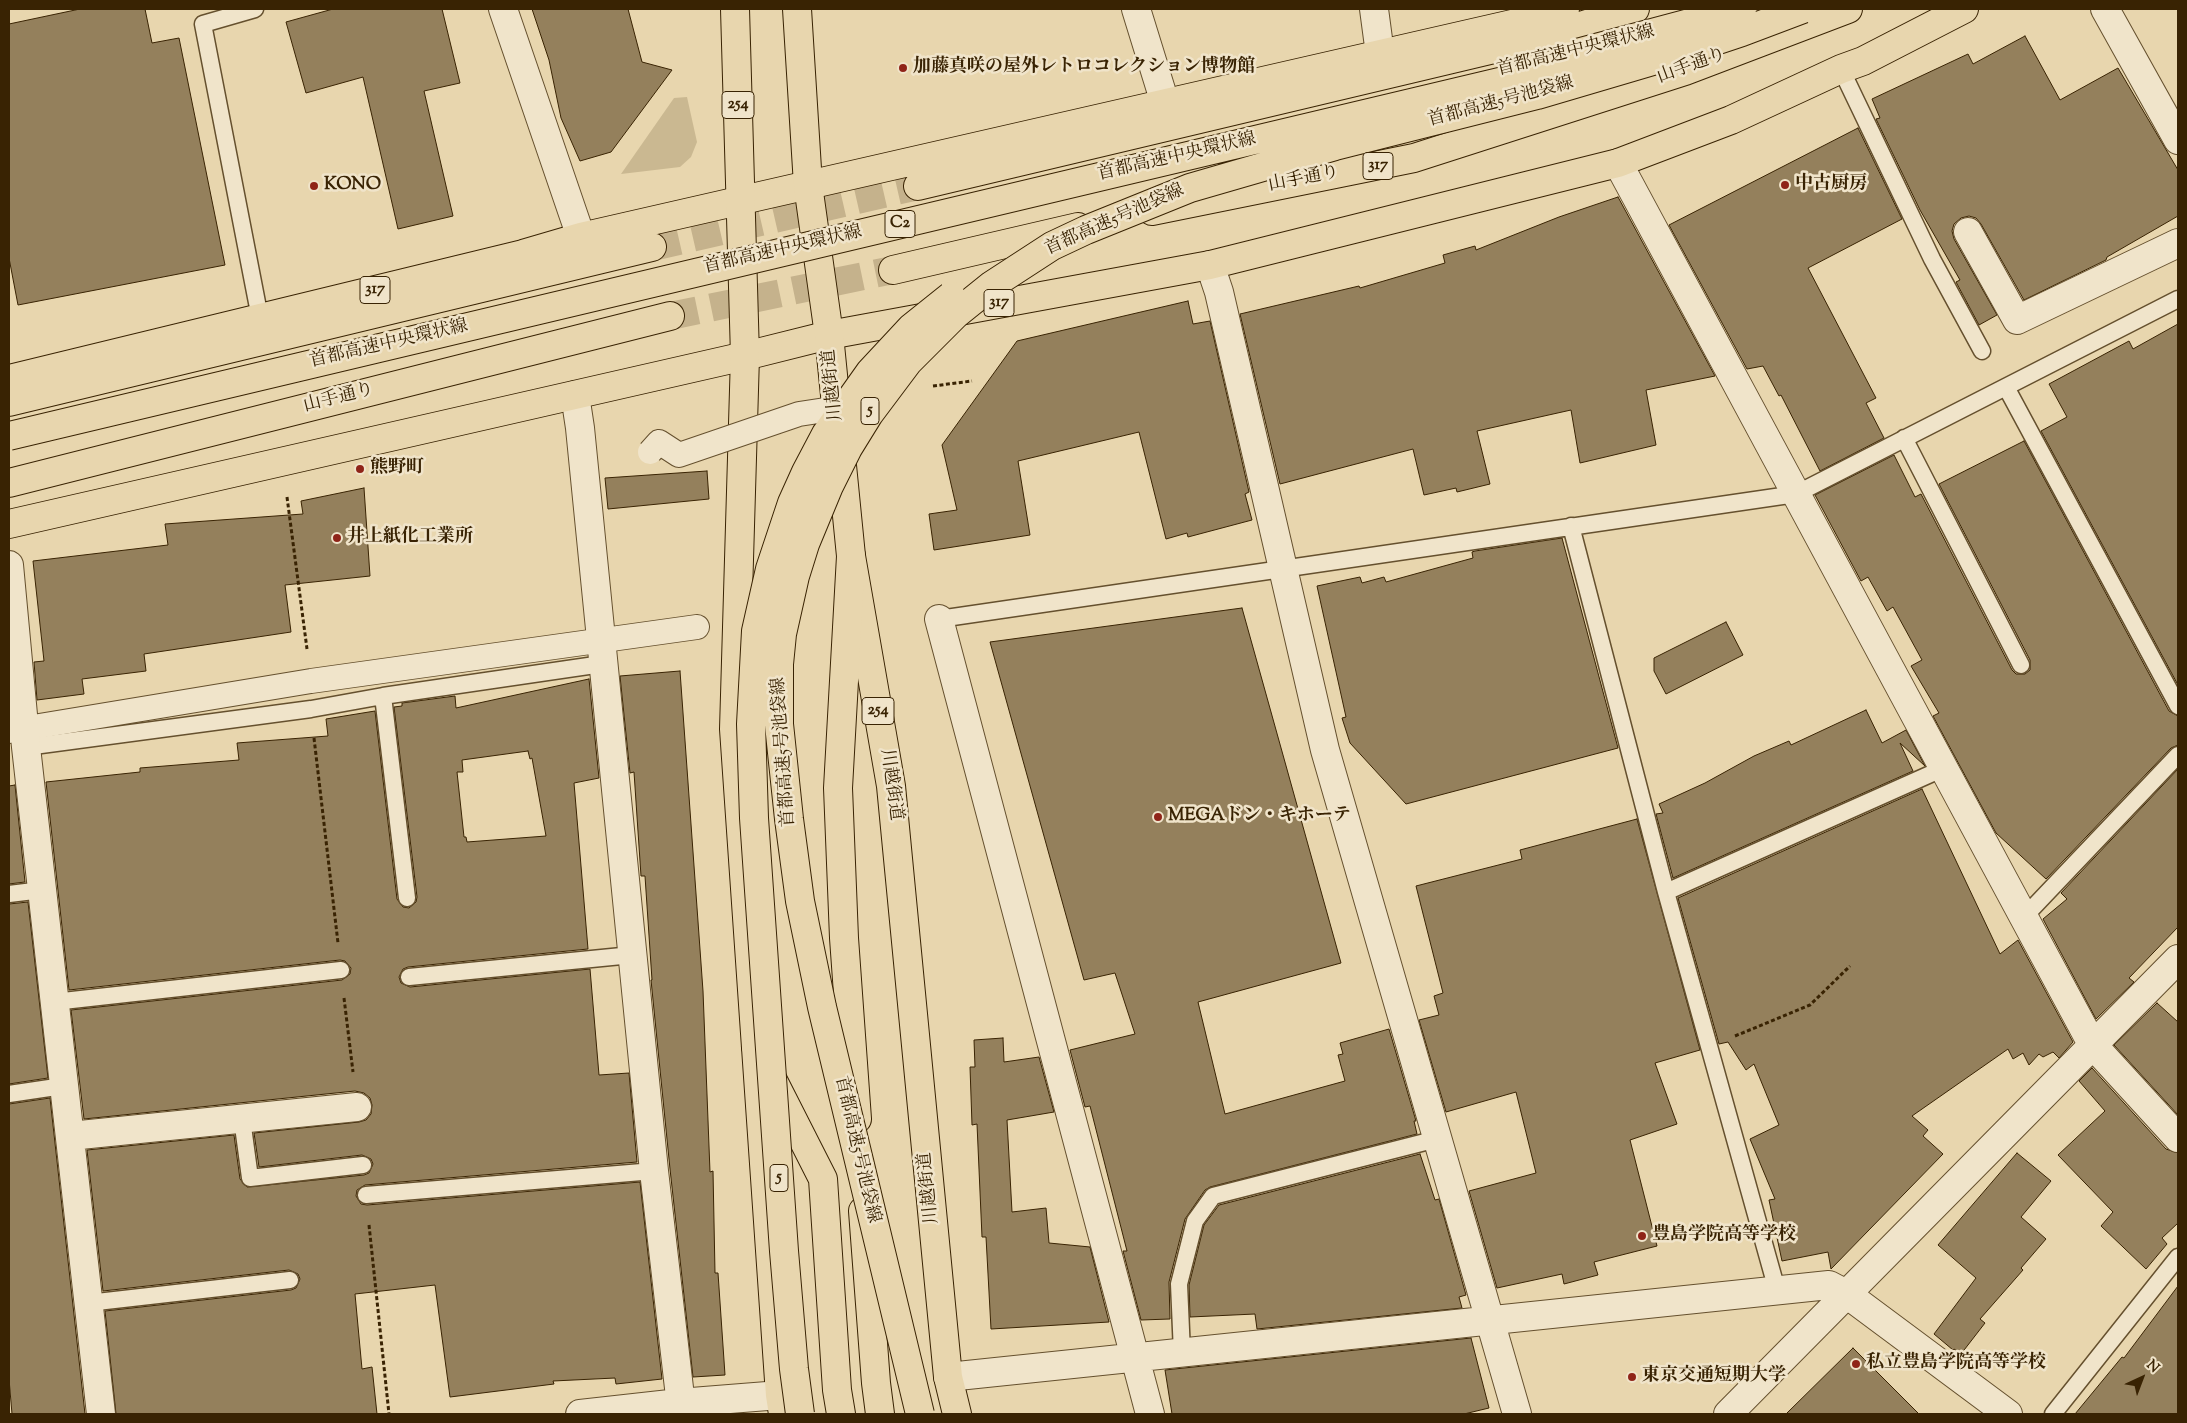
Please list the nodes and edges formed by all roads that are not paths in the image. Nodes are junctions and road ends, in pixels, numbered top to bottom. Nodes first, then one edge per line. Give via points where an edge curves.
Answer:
1 (255, 9) edge
2 (503, 9) edge
3 (735, 9) edge
4 (797, 9) edge
5 (1136, 9) edge
6 (1374, 9) edge
7 (1565, 9) edge
8 (1635, 9) edge
9 (1742, 9) edge
10 (1763, 9) edge
11 (1790, 9) edge
12 (1803, 9) edge
13 (1848, 9) edge
14 (1964, 9) edge
15 (2105, 9) edge
16 (1533, 14) edge
17 (202, 16) edge
18 (1380, 54) junction
19 (1841, 69) junction
20 (1165, 103) junction
21 (2178, 140) edge
22 (1618, 163) junction
23 (808, 184) junction
24 (918, 186) tunnel mouth
25 (740, 201) junction
26 (1968, 232) dead end
27 (581, 237) junction
28 (2178, 243) edge
29 (652, 247) tunnel mouth
30 (1210, 265) junction
31 (893, 270) tunnel mouth
32 (2178, 299) edge
33 (670, 316) tunnel mouth
34 (260, 318) junction
35 (829, 335) junction
36 (1982, 351) dead end
37 (745, 356) junction
38 (9, 379) edge
39 (2006, 386) junction
40 (575, 395) junction
41 (892, 401) dead end
42 (9, 402) edge
43 (9, 422) edge
44 (9, 436) edge
45 (1904, 438) junction
46 (650, 452) dead end
47 (9, 483) edge
48 (1796, 494) junction
49 (9, 524) edge
50 (1570, 526) junction
51 (851, 556) junction
52 (9, 565) edge
53 (1283, 569) junction
54 (939, 619) joint
55 (697, 627) dead end
56 (601, 652) junction
57 (2021, 665) dead end
58 (383, 696) junction
59 (2178, 706) edge
60 (20, 736) edge
61 (2178, 755) edge
62 (1944, 768) junction
63 (42, 890) junction
64 (1666, 892) junction
65 (9, 894) edge
66 (407, 898) dead end
67 (2024, 917) junction
68 (632, 955) junction
69 (2178, 959) edge
70 (341, 970) dead end
71 (410, 976) dead end
72 (54, 1002) junction
73 (2092, 1044) junction
74 (756, 1048) junction
75 (63, 1086) junction
76 (9, 1094) edge
77 (357, 1107) dead end
78 (242, 1119) junction
79 (70, 1136) junction
80 (2178, 1138) edge
81 (1437, 1139) junction
82 (363, 1165) dead end
83 (654, 1171) junction
84 (366, 1195) dead end
85 (2178, 1257) edge
86 (290, 1280) dead end
87 (1777, 1290) junction
88 (1848, 1295) junction
89 (88, 1303) junction
90 (1489, 1320) junction
91 (1182, 1353) junction
92 (1135, 1359) junction
93 (948, 1377) junction
94 (782, 1405) edge
95 (680, 1409) edge
96 (101, 1414) edge
97 (580, 1414) edge
98 (800, 1414) edge
99 (841, 1414) edge
100 (880, 1414) edge
101 (920, 1414) edge
102 (957, 1414) edge
103 (1150, 1414) edge
104 (1517, 1414) edge
105 (1728, 1414) edge
106 (2008, 1414) edge
107 (2053, 1414) edge

1 - 17 lane
2 - 27 street
3 - 25 main road, 254
4 - 23 main road, 川越街道 / 254
5 - 20 street
6 - 18 street
7 - 16 main road, 317
8 - 24 main road via 1545,37
9 - 43 main road, 首都高速中央環状線 / C2, bridge via 1529,64 1080,166
10 - 98 main road, 首都高速5号池袋線 / 5, bridge via 1679,41 1241,160 1123,197 1047,231 986,269 912,328 848,400 806,472 781,535 756,631 751,691 754,818 763,951 784,1251
11 - 44 main road, 首都高速中央環状線 / C2, bridge via 1628,51
12 - 101 main road, 首都高速5号池袋線 / 5, bridge via 1676,54 1537,95 1336,146 1190,188 1086,230 1023,264 956,314 908,362 868,414 828,486 795,576 779,664 779,716 789,819 804,920
13 - 31 main road, 山手通り / 317 via 1685,70 1414,158 1139,213
14 - 19 main road, 317
15 - 21 street
16 - 18 main road, 317
17 - 34 lane
18 - 20 main road, 317
19 - 22 main road, 317 via 1731,120
19 - 36 lane via 1932,259
20 - 23 main road, 317
22 - 30 main road, 317
22 - 48 street
23 - 25 main road, 317
23 - 35 main road, 川越街道 / 254
25 - 27 main road, 317
25 - 37 main road, 254
26 - 28 street via 2017,320
27 - 34 main road, 317
29 - 42 main road, 317
30 - 35 main road, 317
30 - 53 street
32 - 39 lane
33 - 47 main road, 山手通り
34 - 38 main road, 317
35 - 37 main road, 317
35 - 51 main road, 川越街道 / 254
37 - 40 main road, 317
37 - 74 main road, 254 via 734,729
39 - 45 lane
39 - 59 lane
40 - 49 main road, 317
40 - 56 street
41 - 46 street, bridge via 800,414 680,456 659,442
45 - 48 lane
45 - 57 lane
48 - 50 lane
48 - 62 street
50 - 53 lane
50 - 64 lane
51 - 93 main road, 川越街道 / 254 via 892,786
51 - 100 main road, bridge via 838,788 844,938
52 - 60 street
53 - 54 lane
53 - 81 street via 1325,750
54 - 92 street
55 - 56 street
56 - 58 lane
56 - 60 street via 311,680
56 - 68 street
58 - 60 lane via 284,713
58 - 66 lane
60 - 63 street
61 - 67 lane
62 - 64 lane
62 - 67 street
63 - 65 lane
63 - 72 street
64 - 87 lane
67 - 73 street
68 - 71 lane
68 - 83 street
69 - 73 street
70 - 72 lane
72 - 75 street
73 - 80 street
73 - 88 street
74 - 94 main road, 254
74 - 99 main road, bridge via 823,1180
75 - 76 lane
75 - 79 street
77 - 78 street
78 - 79 street
78 - 82 lane via 250,1178
79 - 89 street
81 - 90 street
81 - 91 lane via 1213,1196 1195,1221 1179,1284
83 - 84 lane
83 - 95 street
85 - 107 lane
86 - 89 lane
87 - 88 street via 1829,1285
87 - 90 street
88 - 105 street
88 - 106 street
89 - 96 street
90 - 91 street
90 - 104 street
91 - 92 street
92 - 93 street
92 - 103 street
93 - 102 main road, 川越街道 / 254
94 - 95 street
95 - 97 street

